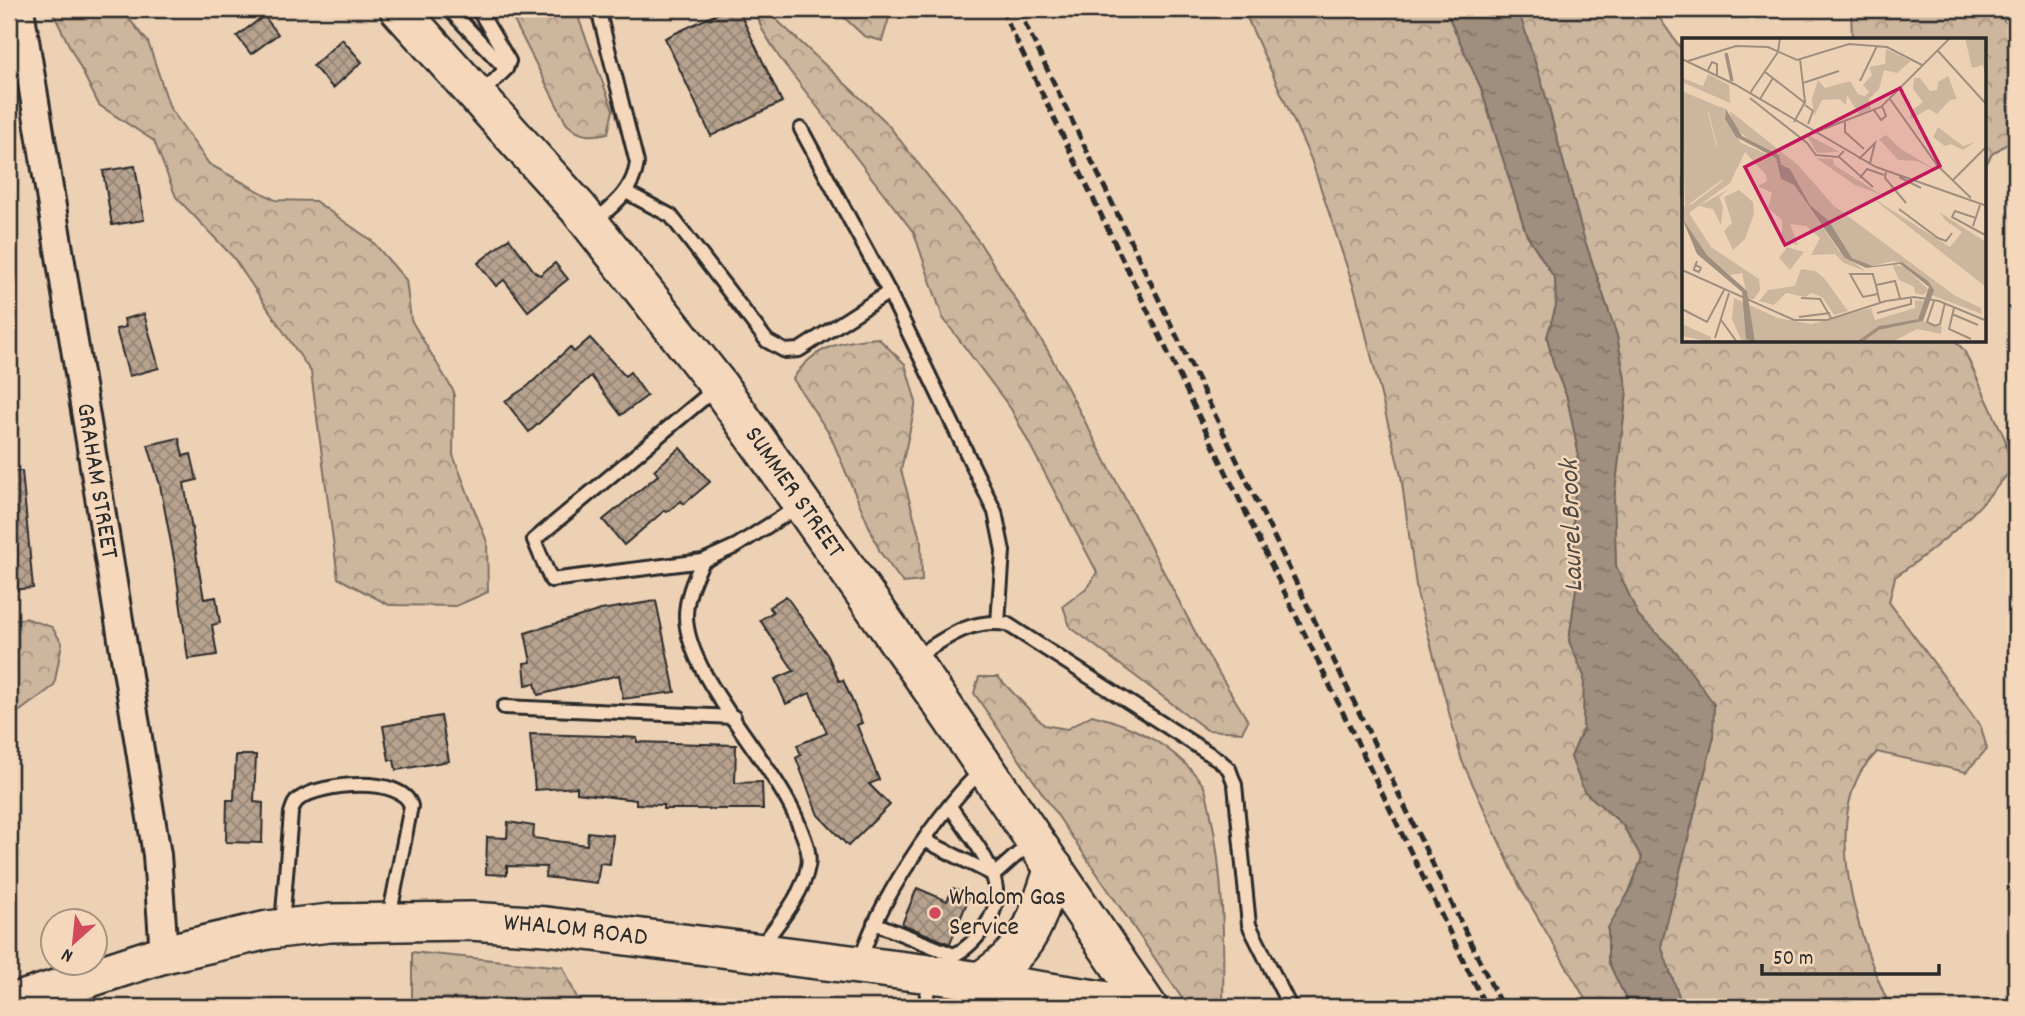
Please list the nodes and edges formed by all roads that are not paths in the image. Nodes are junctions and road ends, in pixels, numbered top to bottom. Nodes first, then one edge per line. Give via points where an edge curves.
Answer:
1 (20, 9) edge
2 (449, 9) edge
3 (478, 9) edge
4 (598, 9) edge
5 (408, 14) edge
6 (506, 69) junction
7 (479, 96) junction
8 (802, 129) dead end
9 (626, 192) junction
10 (592, 225) junction
11 (889, 292) junction
12 (719, 386) junction
13 (803, 503) junction
14 (703, 561) junction
15 (998, 623) junction
16 (912, 660) junction
17 (504, 707) dead end
18 (734, 717) junction
19 (985, 768) junction
20 (950, 806) junction
21 (926, 841) junction
22 (1044, 854) junction
23 (994, 875) junction
24 (388, 922) junction
25 (874, 923) junction
26 (282, 928) junction
27 (757, 953) junction
28 (164, 954) junction
29 (860, 966) junction
30 (949, 979) edge
31 (9, 1004) edge
32 (1147, 1007) edge
33 (1290, 1007) edge

1 - 28 street, GRAHAM STREET via 157,855
2 - 6 lane
3 - 6 lane via 509,61
4 - 9 lane via 636,163
5 - 7 main road, SUMMER STREET
6 - 7 lane
7 - 10 main road, SUMMER STREET
8 - 11 lane
9 - 10 lane
9 - 11 lane via 671,216 766,341 778,349 799,349
10 - 12 main road, SUMMER STREET
11 - 15 lane via 995,512 1003,551
12 - 13 main road, SUMMER STREET
12 - 14 lane via 534,540 551,580
13 - 14 lane
13 - 16 main road, SUMMER STREET
14 - 18 lane via 687,603 687,629 695,656
15 - 16 lane via 980,622 960,629
15 - 33 lane via 1007,624 1229,769 1235,785 1249,925
16 - 19 main road, SUMMER STREET
17 - 18 lane
18 - 27 lane via 785,794 808,852 800,888
19 - 20 lane
19 - 22 main road, SUMMER STREET
20 - 21 lane
20 - 23 lane
21 - 23 lane
21 - 25 lane via 892,888
22 - 23 lane
22 - 30 main road via 1031,933 1010,962
22 - 32 main road, SUMMER STREET
23 - 30 lane via 998,891 995,911
24 - 26 main road, WHALOM ROAD
24 - 26 lane via 411,806 399,791 352,786 310,792 296,801 291,813
24 - 27 main road, WHALOM ROAD via 508,922
25 - 29 lane
25 - 30 lane
26 - 28 main road, WHALOM ROAD
27 - 29 main road, WHALOM ROAD
28 - 31 main road, WHALOM ROAD
29 - 30 main road, WHALOM ROAD
30 - 32 main road, WHALOM ROAD

